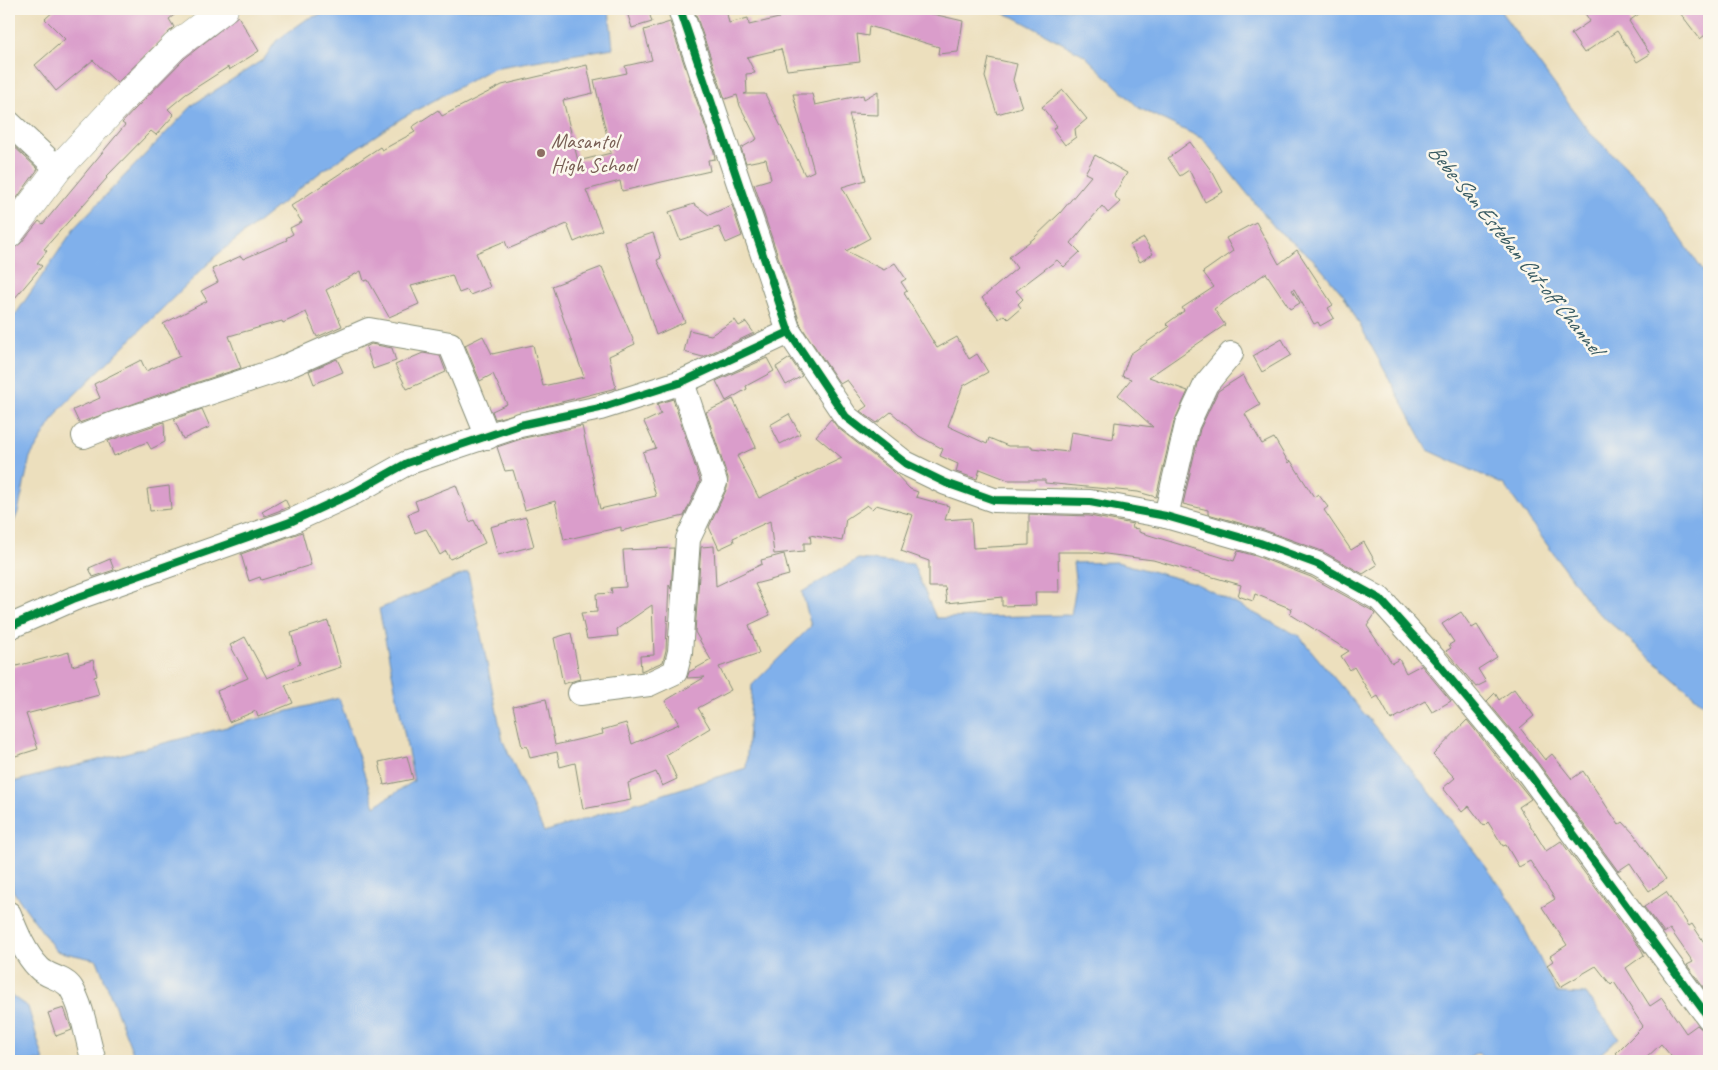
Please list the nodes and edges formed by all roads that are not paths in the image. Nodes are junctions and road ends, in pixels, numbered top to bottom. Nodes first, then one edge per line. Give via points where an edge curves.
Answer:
1 (224, 9) edge
2 (680, 9) edge
3 (9, 123) edge
4 (58, 170) junction
5 (9, 234) edge
6 (789, 332) junction
7 (1232, 354) dead end
8 (682, 382) junction
9 (84, 436) dead end
10 (488, 437) junction
11 (1166, 516) junction
12 (9, 627) edge
13 (580, 693) dead end
14 (9, 914) edge
15 (1709, 1018) edge
16 (94, 1061) edge

1 - 4 main road via 176,46
2 - 6 street
3 - 4 street
4 - 5 main road
6 - 8 street
6 - 11 street via 846,417 905,463 946,483 994,500 1090,502
7 - 11 street via 1206,384 1187,425
8 - 10 street via 600,408 520,425
8 - 13 street via 715,482 688,539 680,652 675,672 649,684
9 - 10 street via 278,370 369,330 450,344
10 - 12 street via 407,463 290,522 73,600
11 - 15 street via 1260,543 1317,564 1380,599 1436,660 1528,772
14 - 16 street via 16,934 39,969 70,986 80,1009

